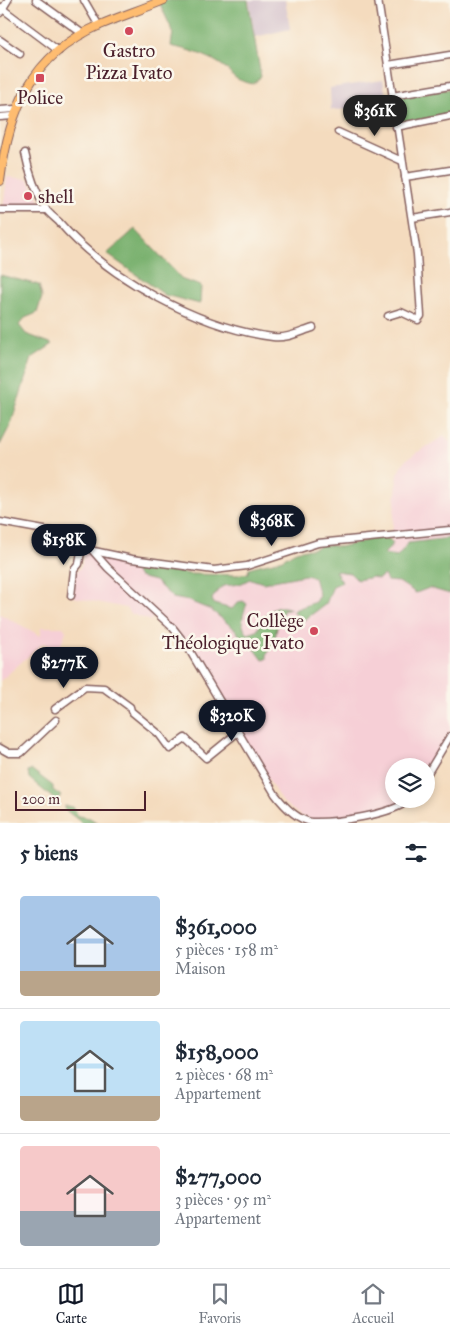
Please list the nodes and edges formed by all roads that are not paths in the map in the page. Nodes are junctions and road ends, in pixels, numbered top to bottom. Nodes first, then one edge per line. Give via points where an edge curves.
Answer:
1 (8, 0) edge
2 (36, 0) edge
3 (84, 0) edge
4 (164, 0) edge
5 (378, 0) edge
6 (1, 10) edge
7 (99, 26) junction
8 (82, 34) junction
9 (0, 40) edge
10 (59, 51) junction
11 (20, 54) dead end
12 (450, 55) edge
13 (388, 65) junction
14 (450, 86) edge
15 (392, 96) junction
16 (0, 110) edge
17 (14, 113) junction
18 (450, 116) edge
19 (0, 117) edge
20 (396, 127) junction
21 (338, 132) dead end
22 (25, 153) dead end
23 (402, 161) junction
24 (450, 170) edge
25 (405, 177) junction
26 (0, 181) edge
27 (0, 210) edge
28 (46, 210) junction
29 (450, 212) edge
30 (412, 218) junction
31 (388, 316) dead end
32 (313, 328) dead end
33 (0, 522) edge
34 (450, 530) edge
35 (82, 540) junction
36 (94, 551) junction
37 (71, 596) dead end
38 (55, 709) dead end
39 (56, 720) dead end
40 (238, 732) junction
41 (450, 736) edge
42 (0, 748) edge
43 (435, 761) edge
44 (398, 808) edge

1 - 6 street
2 - 8 street
3 - 7 street
4 - 7 main road
5 - 13 street
6 - 10 street
7 - 8 main road
8 - 10 main road
9 - 11 street
10 - 17 main road via 35,74
12 - 13 street
13 - 15 street
14 - 15 street
15 - 20 street
16 - 17 street
17 - 19 street
17 - 26 main road via 5,143
18 - 20 street
20 - 23 street
21 - 23 street
22 - 28 street via 34,188
23 - 25 street
24 - 25 street
25 - 30 street
27 - 28 street
28 - 32 street via 72,238 110,267 202,319 274,338
29 - 30 street
30 - 31 street via 421,316 418,320 402,312
33 - 35 street
34 - 36 street via 318,544 246,566 214,570
35 - 36 street
35 - 37 street via 80,564 74,570
36 - 40 street via 180,637
38 - 40 street via 85,687 104,688 130,706 131,711 159,734 170,749 185,738 206,758
39 - 42 street via 21,753 10,753
40 - 44 street via 283,805 307,821 326,823 378,816
41 - 43 street

